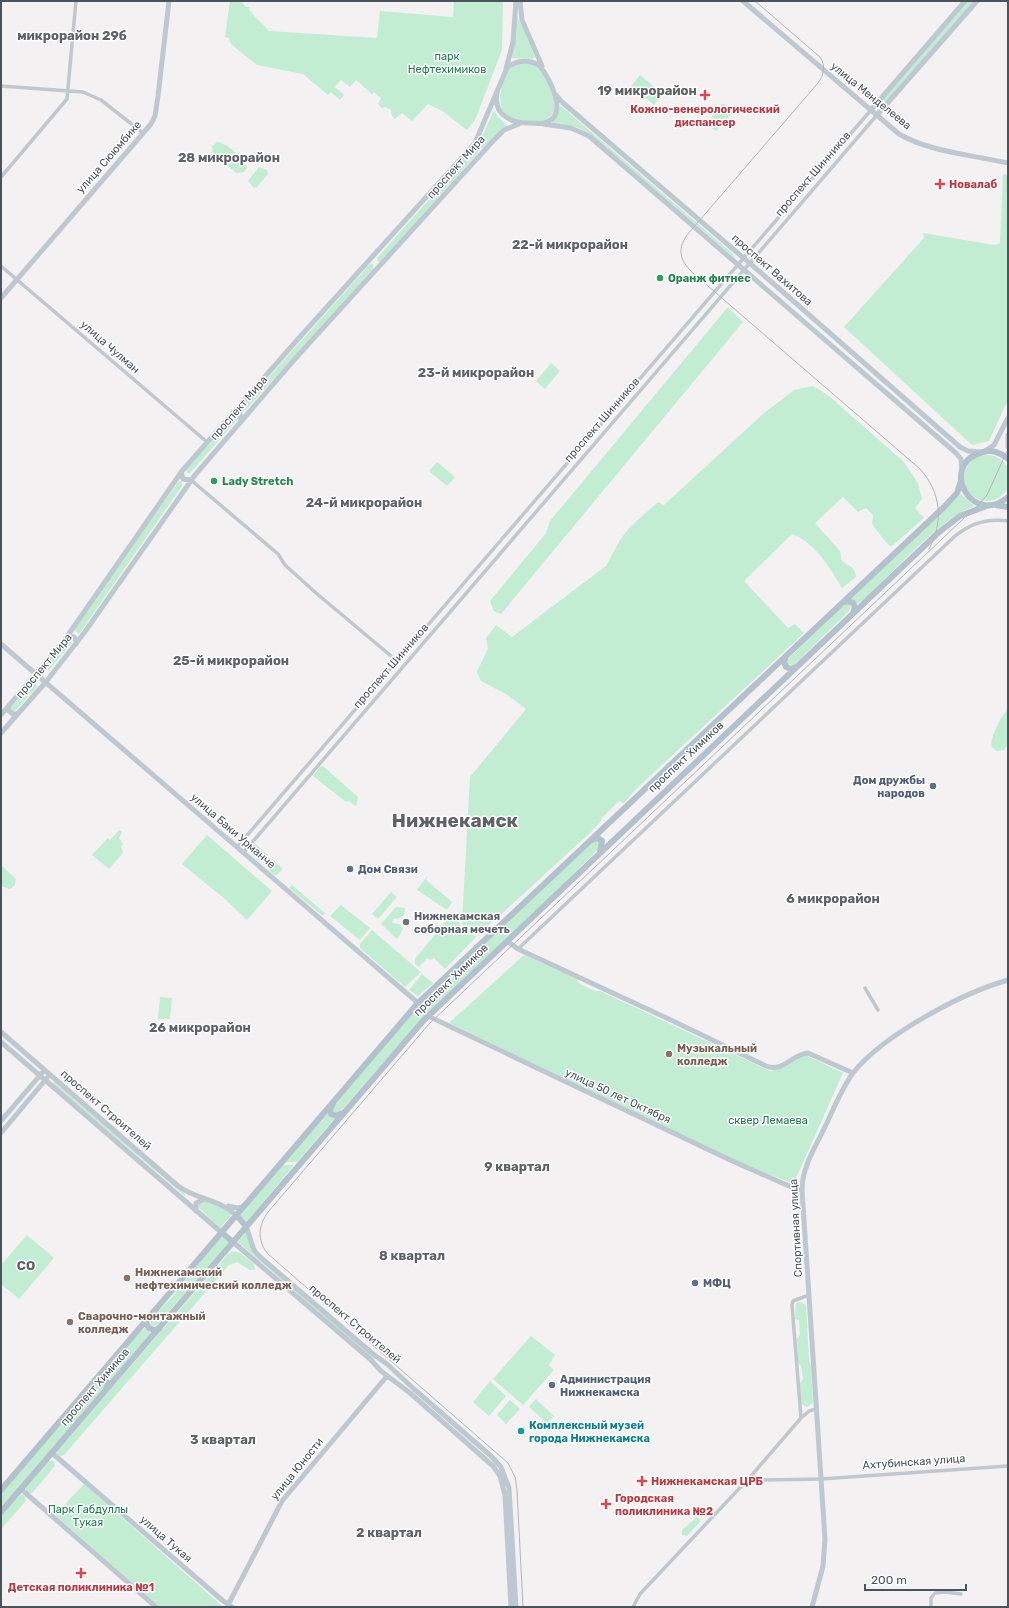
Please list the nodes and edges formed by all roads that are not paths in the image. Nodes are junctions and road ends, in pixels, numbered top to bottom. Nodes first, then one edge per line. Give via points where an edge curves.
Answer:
1 (76, 1) edge
2 (168, 1) edge
3 (516, 1) edge
4 (520, 1) edge
5 (743, 1) edge
6 (965, 1) edge
7 (977, 1) edge
8 (544, 70) junction
9 (505, 74) junction
10 (1, 86) edge
11 (69, 91) junction
12 (555, 92) junction
13 (497, 93) junction
14 (878, 101) junction
15 (885, 107) junction
16 (871, 110) junction
17 (877, 116) junction
18 (522, 123) junction
19 (538, 123) junction
20 (143, 133) junction
21 (1008, 164) edge
22 (1, 177) edge
23 (790, 205) junction
24 (796, 210) junction
25 (371, 258) junction
26 (743, 258) junction
27 (749, 264) junction
28 (738, 265) junction
29 (1, 266) edge
30 (379, 266) junction
31 (744, 270) junction
32 (17, 280) junction
33 (1, 298) edge
34 (688, 323) junction
35 (694, 328) junction
36 (233, 412) junction
37 (1008, 418) edge
38 (241, 421) junction
39 (1008, 436) edge
40 (207, 442) junction
41 (1008, 447) edge
42 (983, 452) junction
43 (1008, 459) edge
44 (962, 470) junction
45 (182, 471) junction
46 (191, 480) junction
47 (961, 481) junction
48 (1008, 497) edge
49 (992, 505) junction
50 (1008, 507) edge
51 (1008, 521) edge
52 (840, 604) junction
53 (853, 613) junction
54 (66, 638) junction
55 (1, 644) edge
56 (75, 645) junction
57 (787, 655) junction
58 (398, 661) junction
59 (796, 667) junction
60 (36, 674) junction
61 (45, 683) junction
62 (9, 705) junction
63 (18, 713) junction
64 (1, 714) edge
65 (1, 733) edge
66 (589, 841) junction
67 (237, 847) junction
68 (243, 853) junction
69 (599, 853) junction
70 (507, 940) junction
71 (518, 949) junction
72 (1008, 980) edge
73 (865, 988) dead end
74 (418, 1003) junction
75 (878, 1010) dead end
76 (428, 1016) junction
77 (1, 1032) edge
78 (1, 1042) edge
79 (45, 1070) junction
80 (853, 1073) junction
81 (50, 1074) junction
82 (40, 1075) junction
83 (46, 1080) junction
84 (333, 1102) junction
85 (344, 1113) junction
86 (1, 1121) edge
87 (1, 1132) edge
88 (802, 1190) junction
89 (186, 1192) junction
90 (182, 1199) junction
91 (207, 1199) junction
92 (225, 1205) junction
93 (244, 1206) junction
94 (197, 1212) junction
95 (236, 1215) junction
96 (246, 1226) junction
97 (221, 1232) junction
98 (233, 1242) junction
99 (809, 1295) junction
100 (147, 1319) junction
101 (159, 1329) junction
102 (387, 1364) junction
103 (380, 1371) junction
104 (387, 1376) junction
105 (403, 1378) junction
106 (95, 1380) junction
107 (398, 1385) junction
108 (106, 1389) junction
109 (816, 1409) junction
110 (801, 1418) junction
111 (52, 1453) junction
112 (1008, 1466) edge
113 (751, 1476) junction
114 (821, 1478) junction
115 (2, 1486) edge
116 (21, 1489) junction
117 (1, 1512) edge
118 (961, 1594) dead end
119 (229, 1606) edge
120 (156, 1607) edge
121 (511, 1607) edge
122 (516, 1607) edge
123 (633, 1607) edge
124 (812, 1607) edge
125 (931, 1607) edge

1 - 11 street
2 - 20 main road, улица Сююмбике via 155,116
3 - 9 main road via 513,42
4 - 8 main road via 527,35
5 - 16 main road, улица Менделеева
6 - 14 main road, проспект Шинников
7 - 15 main road, проспект Шинников
8 - 9 main road, проспект Мира via 535,62 524,61 511,64
8 - 12 main road
9 - 13 main road, проспект Мира
10 - 11 street
11 - 20 street via 83,92 101,100
11 - 22 street via 62,107
12 - 19 main road via 557,103 554,114 548,121
12 - 26 main road, проспект Вахитова via 562,102
13 - 18 main road, проспект Мира via 496,104 501,113 509,120
13 - 25 main road, проспект Мира via 475,144
14 - 15 main road via 879,105
14 - 16 main road, проспект Шинников
15 - 17 main road, проспект Шинников
16 - 17 main road, улица Менделеева
16 - 23 street, проспект Шинников
17 - 21 main road, улица Менделеева via 910,140
17 - 24 street, проспект Шинников
18 - 19 main road, проспект Мира
18 - 30 main road, проспект Мира via 509,127 498,136
19 - 28 main road, проспект Вахитова via 571,128 589,136
20 - 32 main road, улица Сююмбике
23 - 24 street
23 - 26 street, проспект Шинников
24 - 27 street, проспект Шинников
25 - 30 main road
25 - 36 main road, проспект Мира
26 - 27 main road, проспект Вахитова
26 - 28 street, проспект Шинников
27 - 31 street, проспект Шинников
27 - 42 main road, проспект Вахитова via 960,447 971,452
28 - 31 main road, проспект Вахитова
28 - 34 street, проспект Шинников
29 - 32 street, улица Чулман
30 - 38 main road, проспект Мира
31 - 35 street, проспект Шинников
31 - 44 main road, проспект Вахитова via 956,453 962,461
32 - 33 main road, улица Сююмбике
32 - 40 street, улица Чулман
34 - 35 street
34 - 58 street, проспект Шинников
35 - 68 street, проспект Шинников
36 - 38 main road via 241,414
36 - 40 main road, проспект Мира
37 - 42 main road via 994,445
38 - 46 main road, проспект Мира
39 - 41 main road
40 - 45 main road, проспект Мира
42 - 43 main road, проспект Вахитова via 997,452
42 - 44 main road via 970,458
44 - 47 main road, проспект Вахитова
45 - 46 main road via 182,478
45 - 54 main road, проспект Мира
46 - 56 main road, проспект Мира
46 - 58 street via 278,554 285,565 316,593
47 - 49 main road via 970,498 979,504
47 - 52 main road, проспект Химиков via 953,498
48 - 49 main road
49 - 50 main road
49 - 53 main road, проспект Химиков via 966,513 951,522
51 - 71 street via 984,521 964,529 954,537
52 - 53 main road via 852,602 855,607
52 - 57 main road, проспект Химиков
53 - 59 main road, проспект Химиков
54 - 56 main road via 74,637
54 - 60 main road, проспект Мира
55 - 60 main road
56 - 61 main road, проспект Мира
57 - 59 main road via 784,662 786,667
57 - 66 main road, проспект Химиков
58 - 67 street, проспект Шинников
59 - 69 main road, проспект Химиков
60 - 61 main road, улица Баки Урманче
60 - 62 main road, проспект Мира
61 - 63 main road, проспект Мира
61 - 67 main road, улица Баки Урманче
62 - 63 main road via 10,713
62 - 64 main road, проспект Мира
63 - 65 main road, проспект Мира
66 - 69 main road via 598,838 602,841
66 - 74 main road, проспект Химиков
67 - 68 main road, улица Баки Урманче
68 - 74 main road, улица Баки Урманче
69 - 70 main road, проспект Химиков
70 - 71 main road
70 - 76 main road, проспект Химиков
71 - 80 main road via 770,1068 778,1067 808,1053
72 - 80 main road, Спортивная улица via 964,997 907,1029 880,1047
73 - 75 street
74 - 84 main road, проспект Химиков
76 - 85 main road, проспект Химиков
76 - 88 main road, улица 50 лет Октября via 728,1159
77 - 79 main road, проспект Строителей
78 - 82 main road, проспект Строителей
79 - 81 main road, проспект Строителей
79 - 82 main road
80 - 88 main road, Спортивная улица via 806,1166
81 - 83 main road
81 - 89 main road, проспект Строителей
82 - 83 main road, проспект Строителей
82 - 86 main road
83 - 87 main road
83 - 90 main road, проспект Строителей
84 - 85 main road via 331,1114 336,1116
84 - 93 main road, проспект Химиков
85 - 96 main road, проспект Химиков
88 - 99 main road, Спортивная улица
89 - 90 main road via 188,1196
89 - 91 main road, проспект Строителей
90 - 94 main road, проспект Строителей
91 - 92 main road, проспект Строителей
91 - 94 main road via 196,1203
92 - 93 main road via 235,1208
92 - 95 main road, проспект Строителей
93 - 95 main road, проспект Химиков
94 - 97 main road, проспект Строителей
95 - 96 main road, проспект Строителей
95 - 97 main road, проспект Химиков
96 - 98 main road, проспект Химиков
96 - 102 main road, проспект Строителей via 254,1250 259,1256
97 - 98 main road, проспект Строителей
97 - 100 main road, проспект Химиков
98 - 101 main road, проспект Химиков
98 - 103 main road, проспект Строителей via 370,1359
99 - 109 main road, Спортивная улица
99 - 110 street via 793,1301 792,1305
100 - 101 main road via 149,1328
100 - 106 main road, проспект Химиков
101 - 108 main road, проспект Химиков
102 - 103 main road via 380,1365
102 - 105 main road, проспект Строителей
103 - 104 main road, проспект Строителей
104 - 107 main road, проспект Строителей
104 - 119 main road, улица Юности via 282,1501
105 - 107 main road via 404,1384
105 - 122 main road, проспект Строителей via 491,1456 505,1474 510,1494
106 - 108 main road via 106,1379
106 - 115 main road, проспект Химиков
107 - 121 main road, проспект Строителей via 488,1460 500,1476 505,1495
108 - 111 main road, проспект Химиков
109 - 110 street via 809,1410
109 - 114 main road
110 - 113 street
111 - 116 main road, проспект Химиков
111 - 119 main road, улица Тукая
112 - 114 street, Ахтубинская улица
113 - 114 street, Ахтубинская улица via 762,1480
113 - 123 street via 640,1594
114 - 124 main road via 825,1552
116 - 117 main road, проспект Химиков
116 - 120 main road
118 - 125 street via 935,1594 931,1598

